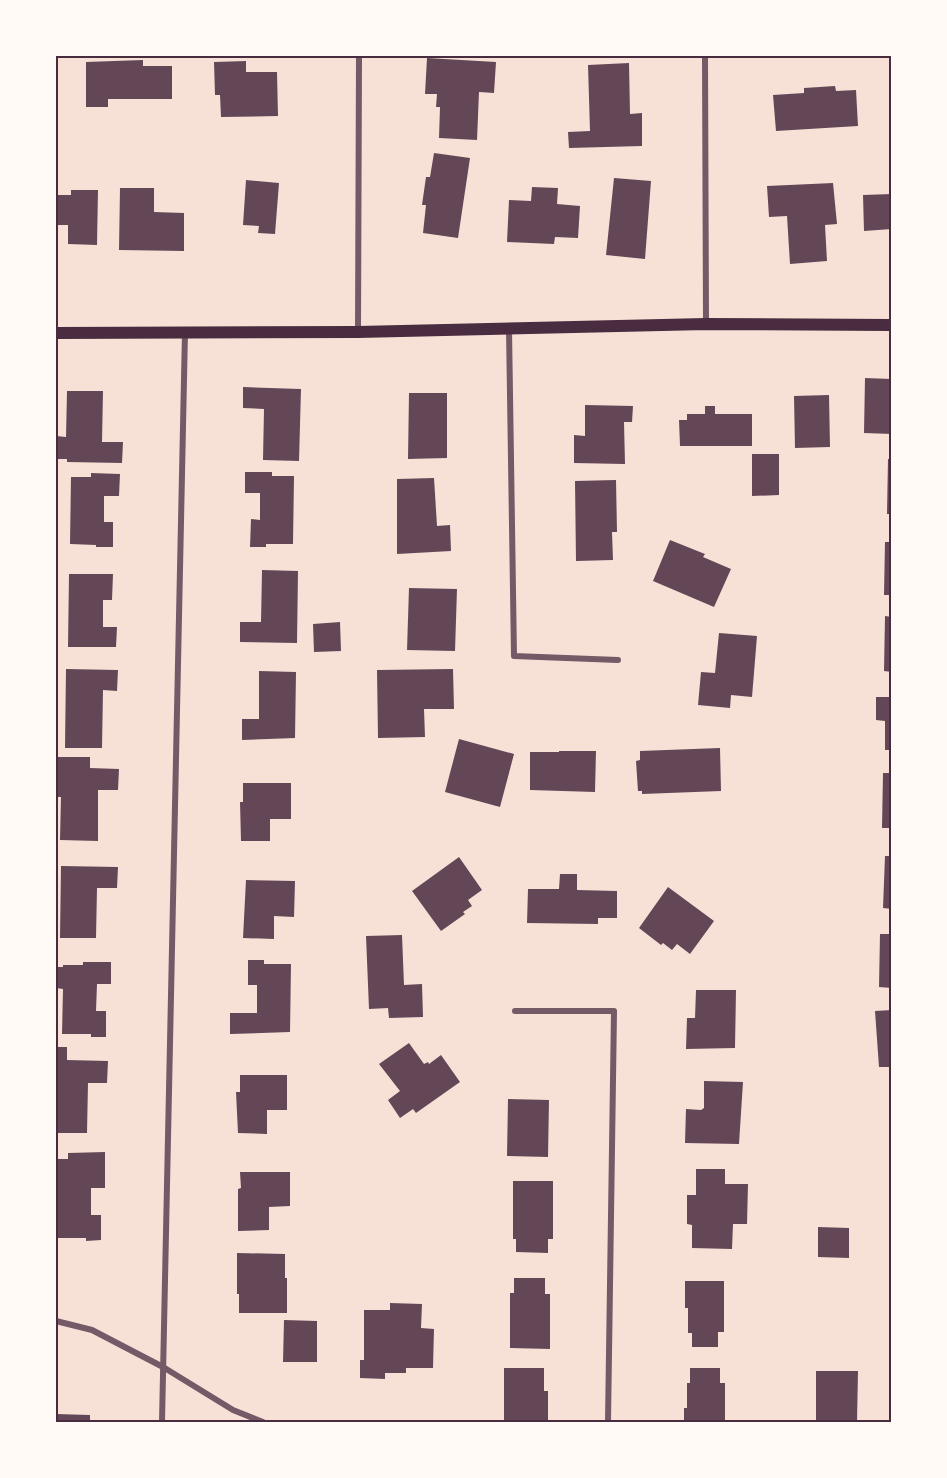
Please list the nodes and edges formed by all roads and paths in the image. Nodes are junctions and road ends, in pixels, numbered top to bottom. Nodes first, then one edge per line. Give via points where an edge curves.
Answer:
1 (359, 56) edge
2 (705, 56) edge
3 (706, 324) junction
4 (891, 325) edge
5 (509, 328) junction
6 (185, 332) junction
7 (358, 332) junction
8 (56, 333) edge
9 (618, 660) dead end
10 (515, 1011) dead end
11 (56, 1321) edge
12 (163, 1367) junction
13 (162, 1422) edge
14 (263, 1422) edge
15 (608, 1422) edge

1 - 7 street
2 - 3 street
3 - 4 main road
3 - 5 main road
5 - 7 main road
5 - 9 street via 514,656
6 - 7 main road
6 - 8 main road
6 - 12 street
10 - 15 street via 614,1011
11 - 12 street via 92,1330
12 - 13 street
12 - 14 street via 233,1410

